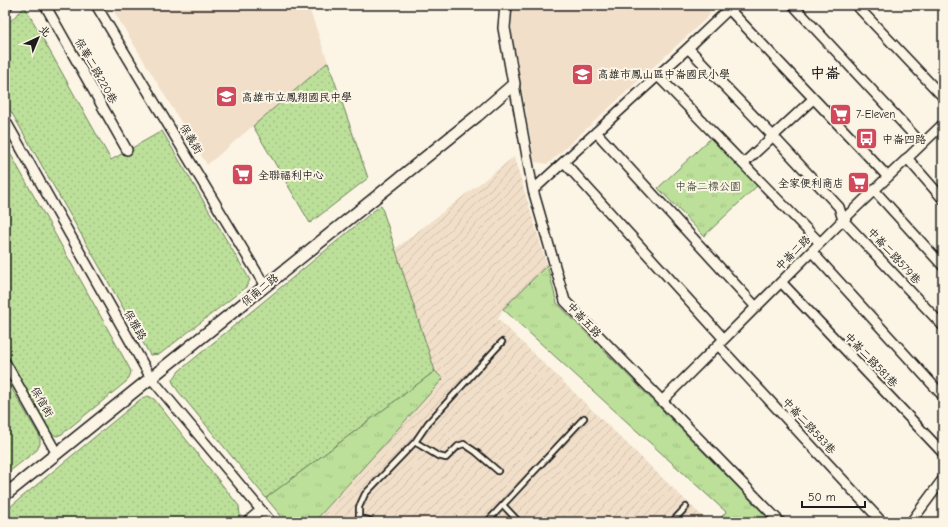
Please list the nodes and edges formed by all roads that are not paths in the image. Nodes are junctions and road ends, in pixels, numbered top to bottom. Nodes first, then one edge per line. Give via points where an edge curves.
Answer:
1 (8, 5) edge
2 (45, 5) edge
3 (96, 5) edge
4 (506, 5) edge
5 (793, 5) edge
6 (856, 5) edge
7 (727, 7) edge
8 (5, 8) edge
9 (688, 48) junction
10 (658, 76) junction
11 (514, 84) junction
12 (943, 97) edge
13 (813, 99) junction
14 (5, 120) edge
15 (942, 127) edge
16 (596, 132) junction
17 (772, 135) junction
18 (922, 144) junction
19 (127, 150) dead end
20 (907, 158) junction
21 (564, 162) junction
22 (743, 164) junction
23 (888, 177) junction
24 (533, 190) junction
25 (874, 190) junction
26 (943, 199) edge
27 (843, 220) junction
28 (820, 244) junction
29 (812, 252) junction
30 (943, 266) edge
31 (781, 282) junction
32 (265, 286) junction
33 (756, 307) junction
34 (943, 326) edge
35 (502, 342) dead end
36 (721, 342) junction
37 (5, 362) edge
38 (151, 378) junction
39 (943, 396) edge
40 (662, 402) junction
41 (584, 418) dead end
42 (415, 442) junction
43 (943, 453) edge
44 (57, 454) junction
45 (498, 471) dead end
46 (943, 479) edge
47 (5, 495) edge
48 (503, 505) junction
49 (686, 508) dead end
50 (261, 510) junction
51 (359, 519) junction
52 (247, 522) edge
53 (271, 522) edge
54 (354, 522) edge
55 (372, 522) edge
56 (487, 522) edge
57 (519, 522) edge
58 (672, 522) edge
59 (780, 522) edge
60 (882, 522) edge
61 (911, 522) edge

1 - 8 street
2 - 19 street, 保華二路220巷
3 - 32 street, 保義街
4 - 11 street, 中崙五路 via 504,28
5 - 18 street
6 - 12 street
7 - 9 street
7 - 13 street
9 - 10 street
9 - 17 street, 中崙二路579巷
10 - 16 street
10 - 22 street
11 - 24 street, 中崙五路
11 - 32 street, 保南二路
13 - 17 street
13 - 23 street
14 - 38 street, 保雅路
15 - 18 street, 中崙二路
16 - 21 street
16 - 33 street
17 - 22 street
17 - 27 street, 中崙二路579巷 via 839,207
18 - 20 street, 中崙二路
20 - 23 street, 中崙二路
20 - 26 street
21 - 24 street
21 - 36 street, 中崙二路583巷
22 - 28 street
23 - 25 street, 中崙二路
24 - 40 street, 中崙五路 via 565,301
25 - 27 street, 中崙二路
25 - 30 street
27 - 28 street, 中崙二路
27 - 34 street, 中崙二路579巷
28 - 29 street, 中崙二路
29 - 31 street, 中崙二路
29 - 39 street
31 - 33 street, 中崙二路
31 - 43 street, 中崙二路581巷
32 - 38 street, 保南二路
33 - 36 street, 中崙二路
35 - 42 lane via 428,423
36 - 40 street, 中崙二路
36 - 60 street, 中崙二路583巷
37 - 44 street, 保信街
38 - 44 street, 保南二路
38 - 50 street, 保雅路
40 - 59 street, 中崙五路
41 - 48 lane
42 - 45 lane via 446,458 458,446 464,444
42 - 51 lane via 365,494 359,506
44 - 47 street, 保南二路
46 - 61 street
48 - 56 lane
48 - 57 lane
49 - 58 lane
50 - 52 street
50 - 53 street, 保雅路
51 - 54 lane
51 - 55 lane via 369,519

